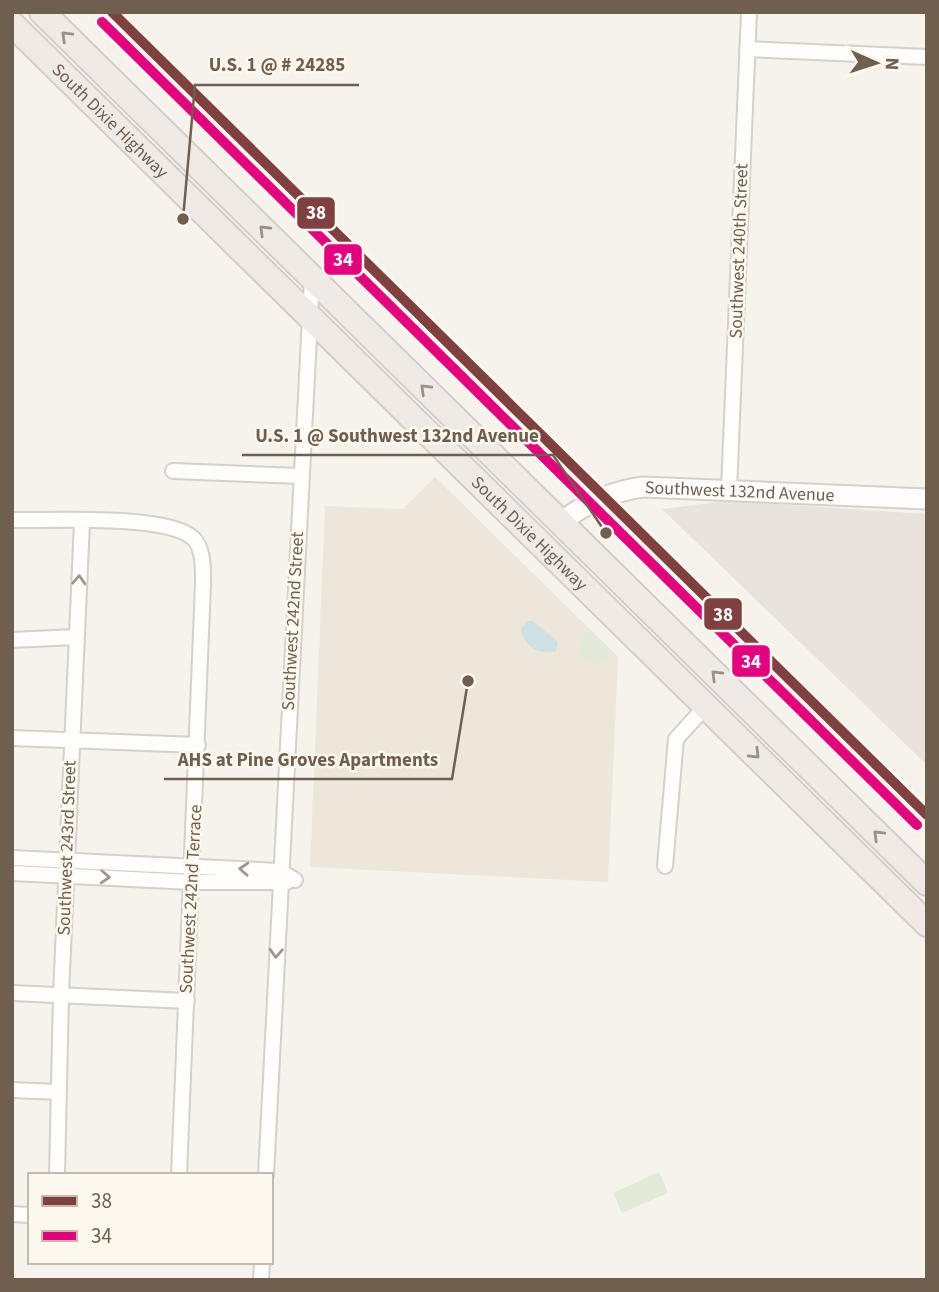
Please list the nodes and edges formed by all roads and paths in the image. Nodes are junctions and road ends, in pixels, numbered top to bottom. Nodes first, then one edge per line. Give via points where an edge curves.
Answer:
1 (42, 12) edge
2 (749, 12) edge
3 (12, 24) edge
4 (747, 49) junction
5 (927, 57) edge
6 (56, 67) junction
7 (241, 207) junction
8 (312, 278) junction
9 (310, 317) junction
10 (407, 413) junction
11 (173, 471) dead end
12 (300, 476) junction
13 (729, 490) junction
14 (927, 499) edge
15 (12, 520) edge
16 (82, 522) junction
17 (562, 522) junction
18 (76, 637) junction
19 (12, 640) edge
20 (706, 706) junction
21 (12, 738) edge
22 (72, 739) junction
23 (198, 745) junction
24 (12, 858) edge
25 (665, 866) dead end
26 (67, 868) junction
27 (12, 873) edge
28 (191, 874) junction
29 (279, 878) junction
30 (927, 883) edge
31 (927, 924) edge
32 (12, 993) edge
33 (61, 995) junction
34 (187, 1001) junction
35 (12, 1090) edge
36 (59, 1092) junction
37 (57, 1173) edge
38 (179, 1173) edge
39 (266, 1173) edge

7 -> 1 highway, South Dixie Highway
2 - 4 street, Southwest 240th Street
3 - 6 highway, South Dixie Highway
4 - 5 street
4 - 13 street, Southwest 240th Street
6 - 7 highway via 76,68 85,74 193,182
6 - 9 highway, South Dixie Highway
8 -> 7 highway, South Dixie Highway
8 - 9 street, Southwest 242nd Street
17 -> 8 highway, South Dixie Highway
9 - 10 highway, South Dixie Highway
9 - 12 street, Southwest 242nd Street
10 - 17 highway via 439,426 526,510 544,520
10 - 20 highway, South Dixie Highway
11 - 12 street
12 - 29 street, Southwest 242nd Street
13 - 14 street, Southwest 132nd Avenue
13 - 17 street, Southwest 132nd Avenue via 636,488 594,501
15 - 16 street
18 -> 16 street, Southwest 243rd Street
16 - 23 street, Southwest 242nd Terrace via 152,524 179,530 196,540 203,584
17 - 20 highway via 575,558 650,631
30 -> 17 highway, South Dixie Highway
18 - 19 street
18 - 22 street, Southwest 243rd Street
20 - 25 street via 676,739
20 -> 31 highway, South Dixie Highway
21 - 22 street
22 - 23 street
22 - 26 street, Southwest 243rd Street
23 - 28 street, Southwest 242nd Terrace
24 - 26 street
26 - 27 street
26 - 28 street
26 - 33 street, Southwest 243rd Street
28 - 29 street
28 - 34 street, Southwest 242nd Terrace
29 -> 39 street, Southwest 242nd Street
32 - 33 street
33 - 34 street
33 - 36 street, Southwest 243rd Street
34 - 38 street, Southwest 242nd Terrace
35 - 36 street
36 - 37 street, Southwest 243rd Street

